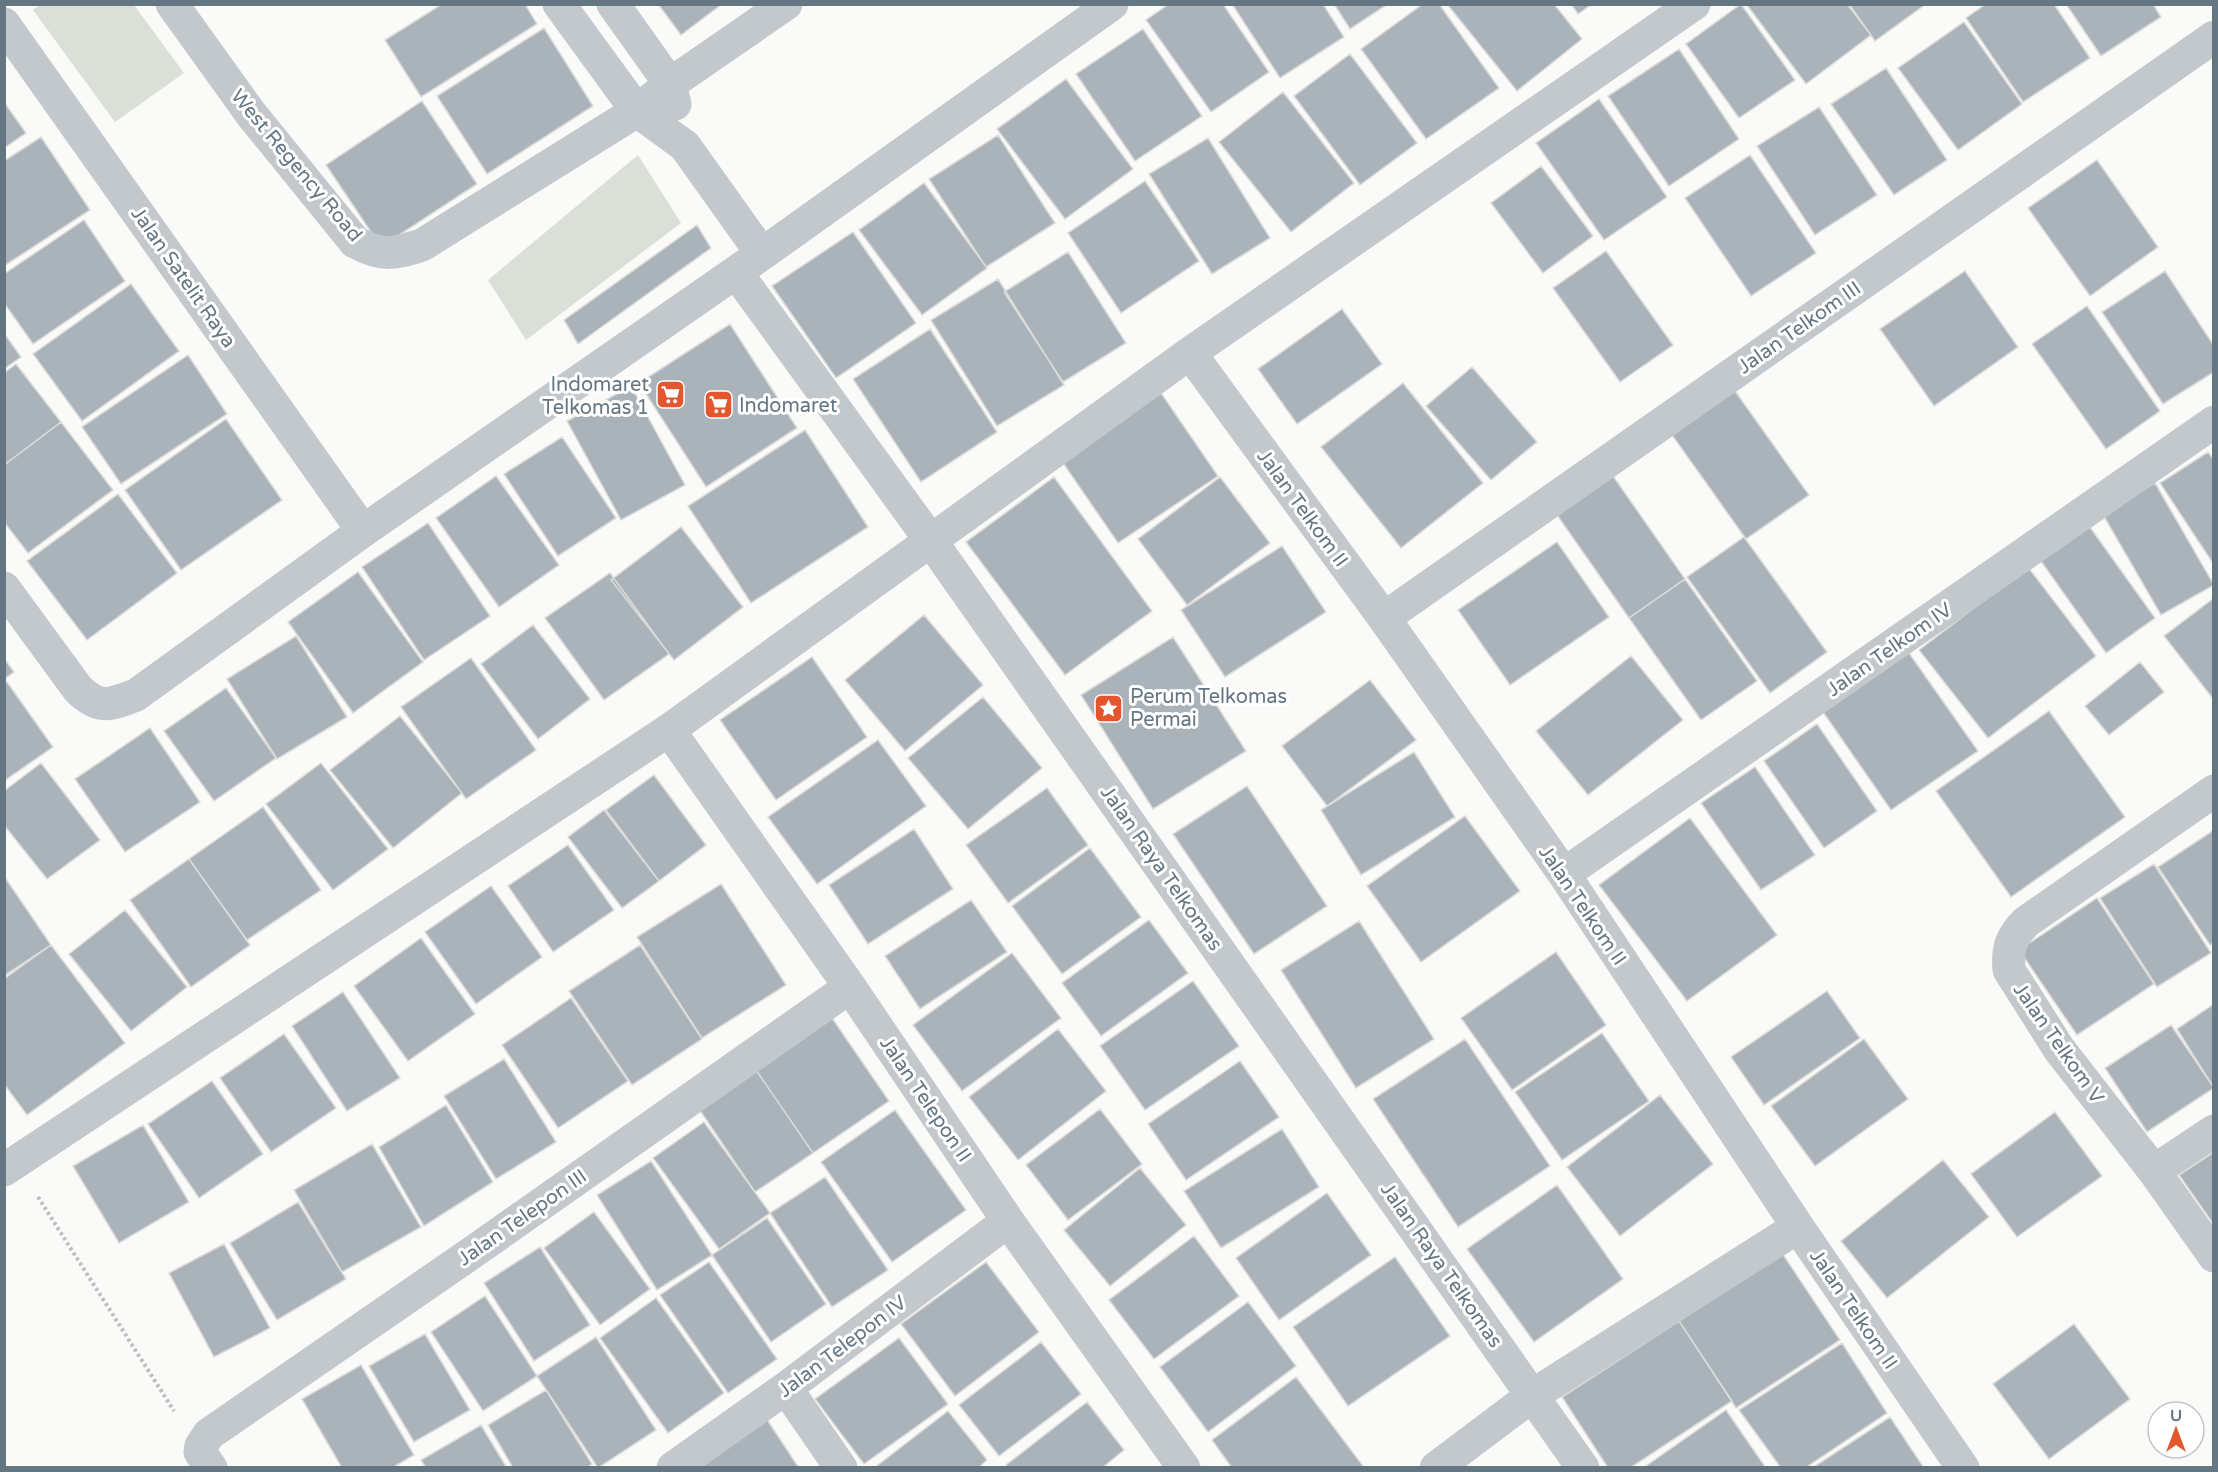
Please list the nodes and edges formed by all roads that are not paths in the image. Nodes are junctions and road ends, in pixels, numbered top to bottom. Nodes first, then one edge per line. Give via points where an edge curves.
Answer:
1 (172, 4) edge
2 (559, 4) edge
3 (613, 4) edge
4 (786, 4) edge
5 (1112, 4) edge
6 (1694, 4) edge
7 (4, 24) edge
8 (2214, 37) edge
9 (670, 84) junction
10 (637, 111) junction
11 (685, 146) junction
12 (749, 263) junction
13 (1190, 353) junction
14 (2214, 422) edge
15 (363, 531) junction
16 (931, 541) junction
17 (4, 588) edge
18 (1384, 618) junction
19 (669, 730) junction
20 (2214, 791) edge
21 (1564, 874) junction
22 (850, 987) junction
23 (2214, 1131) edge
24 (8, 1159) edge
25 (2154, 1172) junction
26 (1008, 1221) junction
27 (1798, 1227) junction
28 (2214, 1256) edge
29 (786, 1388) junction
30 (1533, 1395) junction
31 (206, 1460) edge
32 (673, 1467) edge
33 (841, 1467) edge
34 (1184, 1467) edge
35 (1436, 1467) edge
36 (1583, 1467) edge
37 (1963, 1467) edge

1 - 10 street, West Regency Road via 251,114 340,224 355,242 374,252 397,252 422,245
2 - 10 street, Jalan Raya Telkomas
3 - 9 street, Jalan Raya Telkomas
4 - 9 street, West Regency Road
5 - 12 street
6 - 13 street
7 - 15 street, Jalan Satelit Raya
8 - 18 street, Jalan Telkom III
9 - 10 street, West Regency Road
9 - 11 street, Jalan Raya Telkomas
10 - 11 street, Jalan Raya Telkomas
11 - 12 street, Jalan Raya Telkomas
12 - 15 street
12 - 16 street, Jalan Raya Telkomas
13 - 16 street
13 - 18 street, Jalan Telkom II
14 - 21 street, Jalan Telkom IV
15 - 17 street via 159,680 112,704 90,702
16 - 19 street
16 - 30 street, Jalan Raya Telkomas
18 - 21 street, Jalan Telkom II
19 - 22 street, Jalan Telepon II
19 - 24 street
20 - 25 street, Jalan Telkom V via 2026,922 2010,942 2007,956 2009,970 2059,1049
21 - 27 street, Jalan Telkom II
22 - 26 street, Jalan Telepon II
22 - 31 street, Jalan Telepon III via 209,1434 201,1446
23 - 25 street
25 - 28 street, Jalan Telkom V
26 - 29 street, Jalan Telepon IV
26 - 34 street, Jalan Telepon II
27 - 30 street
27 - 37 street, Jalan Telkom II
29 - 32 street, Jalan Telepon IV
29 - 33 street
30 - 35 street
30 - 36 street, Jalan Raya Telkomas

